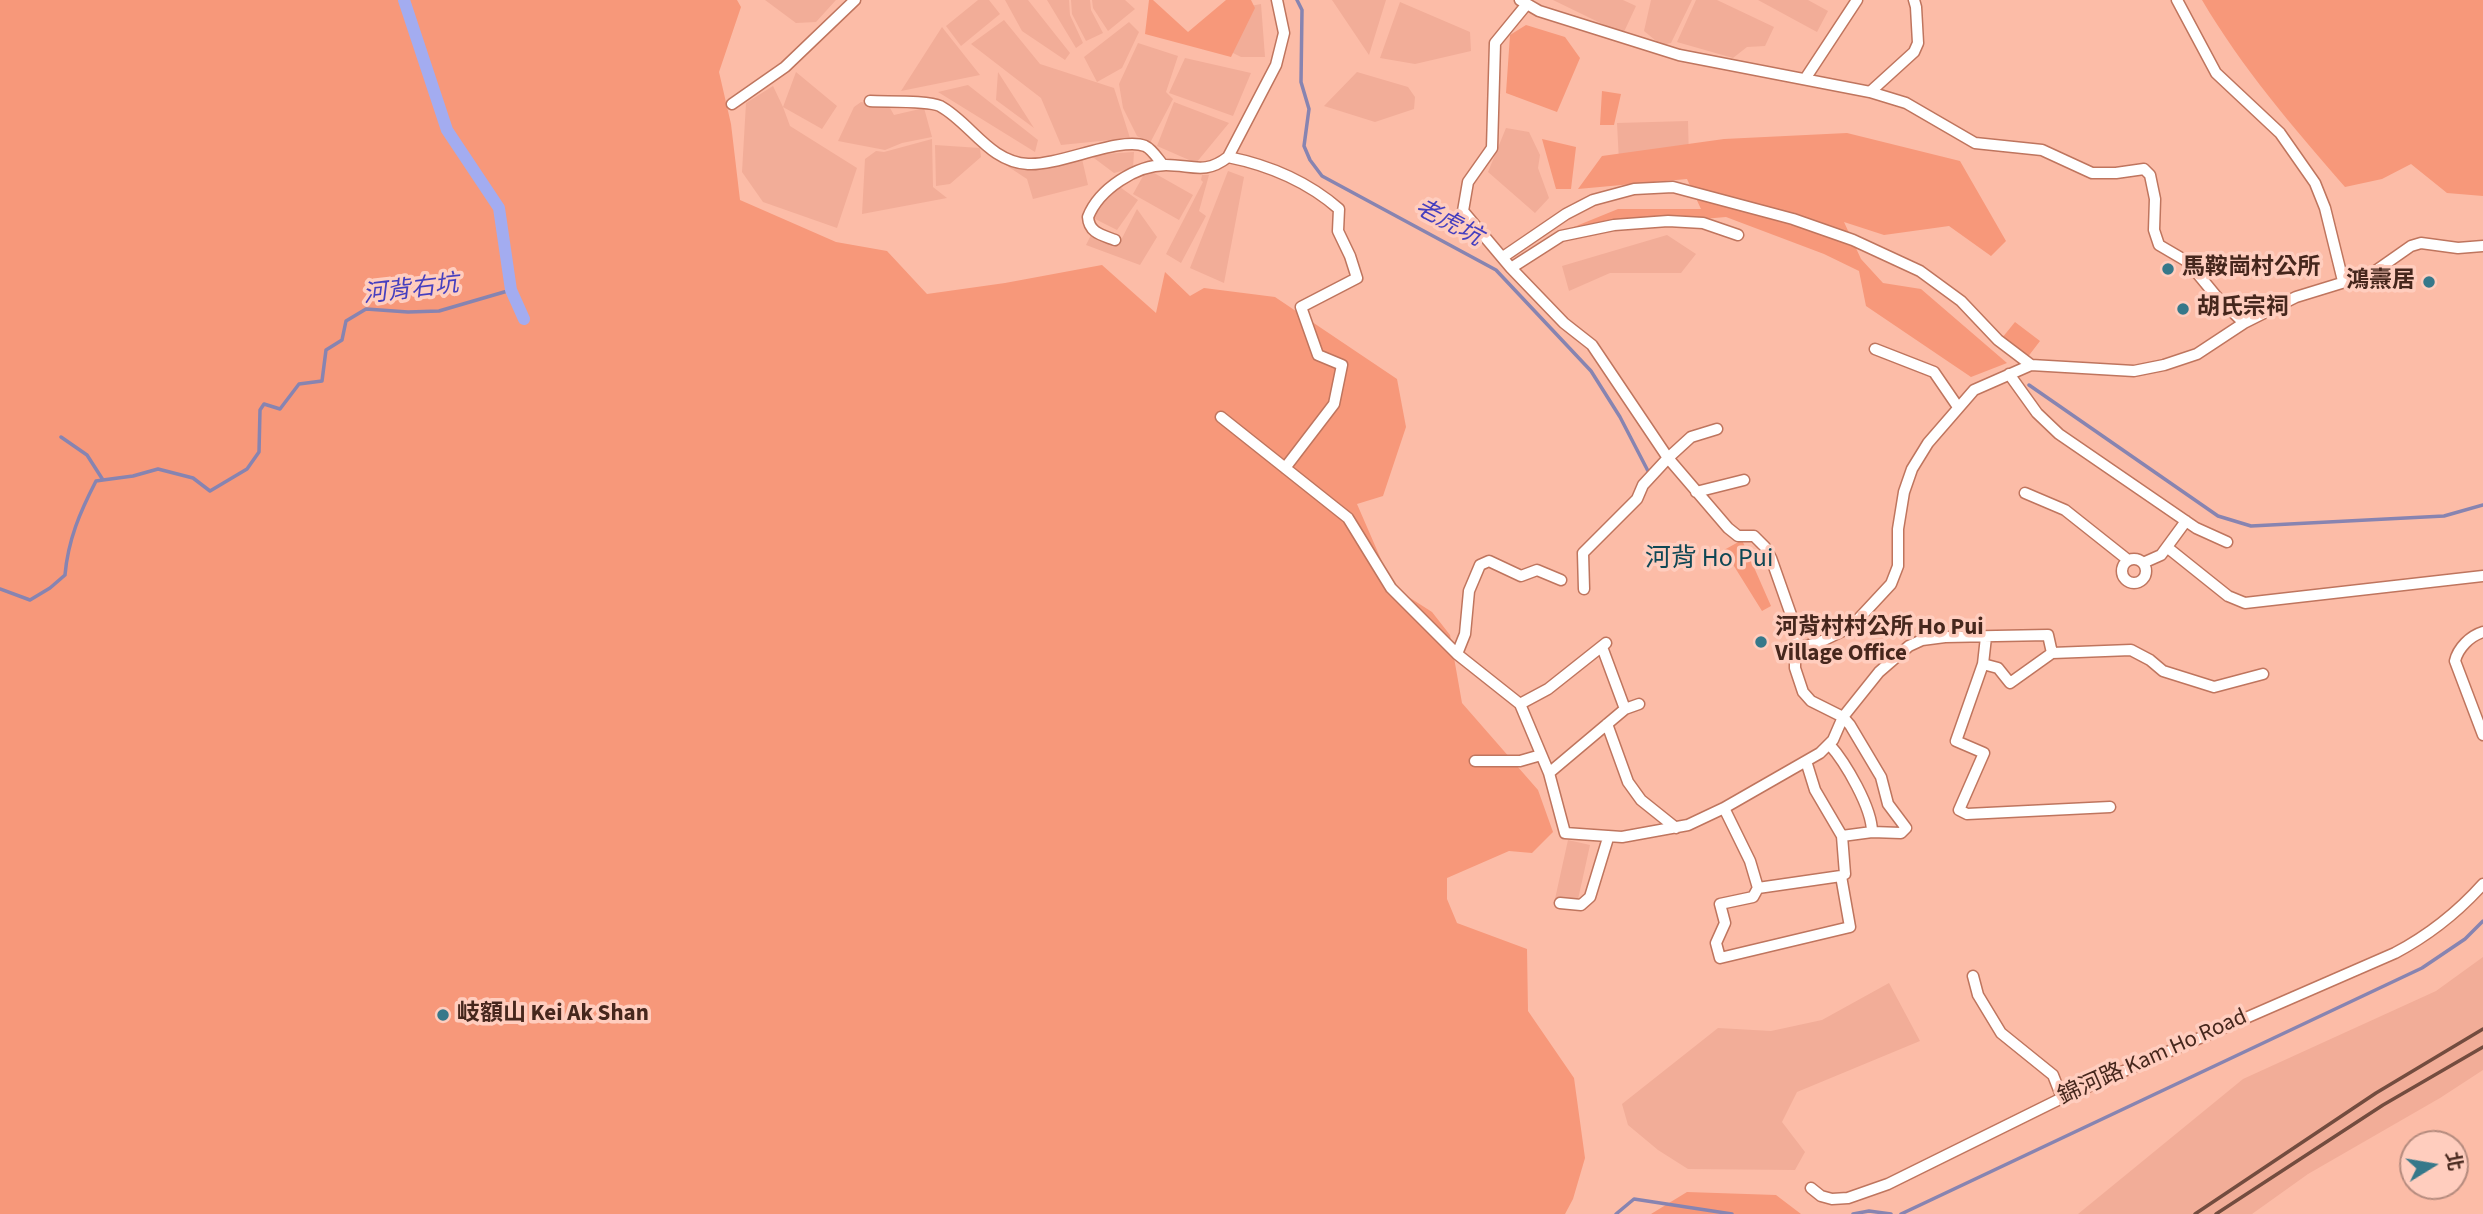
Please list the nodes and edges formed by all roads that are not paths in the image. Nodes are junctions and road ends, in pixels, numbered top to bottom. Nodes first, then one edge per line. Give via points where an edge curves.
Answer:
1 (855, 0) edge
2 (1278, 0) edge
3 (1857, 0) edge
4 (1914, 0) edge
5 (2177, 0) edge
6 (1524, 2) edge
7 (1805, 79) junction
8 (1870, 92) junction
9 (870, 101) dead end
10 (732, 104) dead end
11 (1228, 157) junction
12 (1163, 165) junction
13 (1738, 235) dead end
14 (1115, 240) dead end
15 (2483, 246) edge
16 (1503, 257) junction
17 (1511, 268) junction
18 (2343, 281) junction
19 (2244, 323) junction
20 (1875, 349) dead end
21 (2031, 365) junction
22 (2009, 374) junction
23 (1958, 407) junction
24 (1221, 417) dead end
25 (1717, 429) dead end
26 (1668, 458) junction
27 (1285, 468) junction
28 (1744, 480) dead end
29 (1696, 492) junction
30 (2025, 493) dead end
31 (2186, 521) junction
32 (2227, 542) dead end
33 (2168, 548) junction
34 (2128, 560) junction
35 (2143, 563) junction
36 (2483, 576) edge
37 (1562, 580) dead end
38 (1584, 589) dead end
39 (2483, 632) edge
40 (1986, 637) junction
41 (1798, 648) junction
42 (2052, 653) junction
43 (1457, 654) junction
44 (1983, 664) junction
45 (2263, 674) dead end
46 (1520, 704) junction
47 (1639, 704) dead end
48 (1625, 709) junction
49 (1843, 717) junction
50 (1607, 724) junction
51 (2483, 735) edge
52 (1829, 744) junction
53 (1541, 755) junction
54 (1475, 761) dead end
55 (1806, 761) junction
56 (1549, 773) junction
57 (2110, 807) dead end
58 (1724, 808) junction
59 (1676, 828) junction
60 (1872, 832) junction
61 (1842, 836) junction
62 (1608, 838) junction
63 (1841, 876) junction
64 (2483, 884) edge
65 (1758, 888) junction
66 (1560, 903) dead end
67 (1973, 976) dead end
68 (2062, 1098) junction
69 (1811, 1188) dead end

1 - 10 street via 785,67
2 - 11 street via 1284,33 1276,65
3 - 7 street
4 - 8 street via 1918,43 1914,52
5 - 18 street via 2216,73 2280,133 2315,183
6 - 7 street via 1539,11 1679,55
6 - 16 street via 1495,43 1492,148 1468,182 1463,211
7 - 8 street
8 - 19 street via 1912,105 1975,143 2042,150 2092,173 2147,170 2159,245 2188,262
9 - 12 street via 936,105 995,152 1027,164 1136,144 1146,146
11 - 12 street via 1202,169
11 - 27 street via 1296,179 1339,209 1338,231 1357,278 1301,307 1318,355 1342,365 1334,404
12 - 14 street via 1138,172 1099,197 1088,222 1094,231
13 - 17 street via 1703,222 1614,225 1561,236
15 - 18 street via 2421,243 2371,274
16 - 17 street
16 - 21 street via 1592,200 1634,189 1673,187 1853,240 1920,271 1961,301 1998,340
17 - 26 street via 1592,345
18 - 19 street via 2296,297
19 - 21 street via 2197,354 2151,369
20 - 23 street via 1934,372
21 - 22 street
22 - 23 street via 1974,390
22 - 31 street via 2059,434
23 - 41 street via 1923,449 1909,477 1898,529 1898,566 1891,584 1852,627
24 - 27 street
25 - 26 street via 1691,437
26 - 29 street
26 - 38 street via 1643,485 1637,499 1583,553
27 - 43 street via 1348,518 1391,588
28 - 29 street
29 - 41 street via 1733,533 1754,536 1765,547 1796,629
30 - 34 street via 2073,514
31 - 32 street
31 - 33 street
33 - 35 street
33 - 36 street via 2228,596 2245,603
34 - 35 street
34 - 35 street via 2122,573 2132,584 2145,577
37 - 43 street via 1537,570 1521,576 1489,561 1480,565 1469,591 1465,634
39 - 51 street via 2460,649 2455,661
40 - 42 street via 2048,635
40 - 44 street
40 - 49 street via 1930,637 1909,646 1879,672
41 - 49 street via 1795,668 1806,697
42 - 44 street via 2010,683 1998,668
42 - 45 street via 2132,650 2163,671 2214,687
43 - 46 street
44 - 57 street via 1956,741 1984,753 1959,810 1967,814
46 - 48 street via 1548,689 1604,645
46 - 53 street
47 - 48 street
48 - 50 street
49 - 52 street
49 - 60 street via 1881,777 1888,804 1906,828 1901,833
50 - 56 street
50 - 59 street via 1628,782 1640,800
52 - 55 street
52 - 60 street via 1871,819
53 - 54 street via 1520,761
53 - 56 street
55 - 58 street
55 - 61 street via 1815,790
56 - 62 street via 1565,833
58 - 59 street
58 - 65 street
59 - 62 street
60 - 61 street
61 - 63 street
62 - 66 street via 1590,897 1581,905
63 - 65 street
63 - 65 street via 1850,927 1720,958 1716,943 1725,923 1720,904 1753,897
64 - 68 street, 錦河路 Kam Ho Road via 2442,923 2395,953
67 - 68 street via 1978,995 2001,1033 2053,1075
68 - 69 street, 錦河路 Kam Ho Road via 1866,1193 1832,1199

